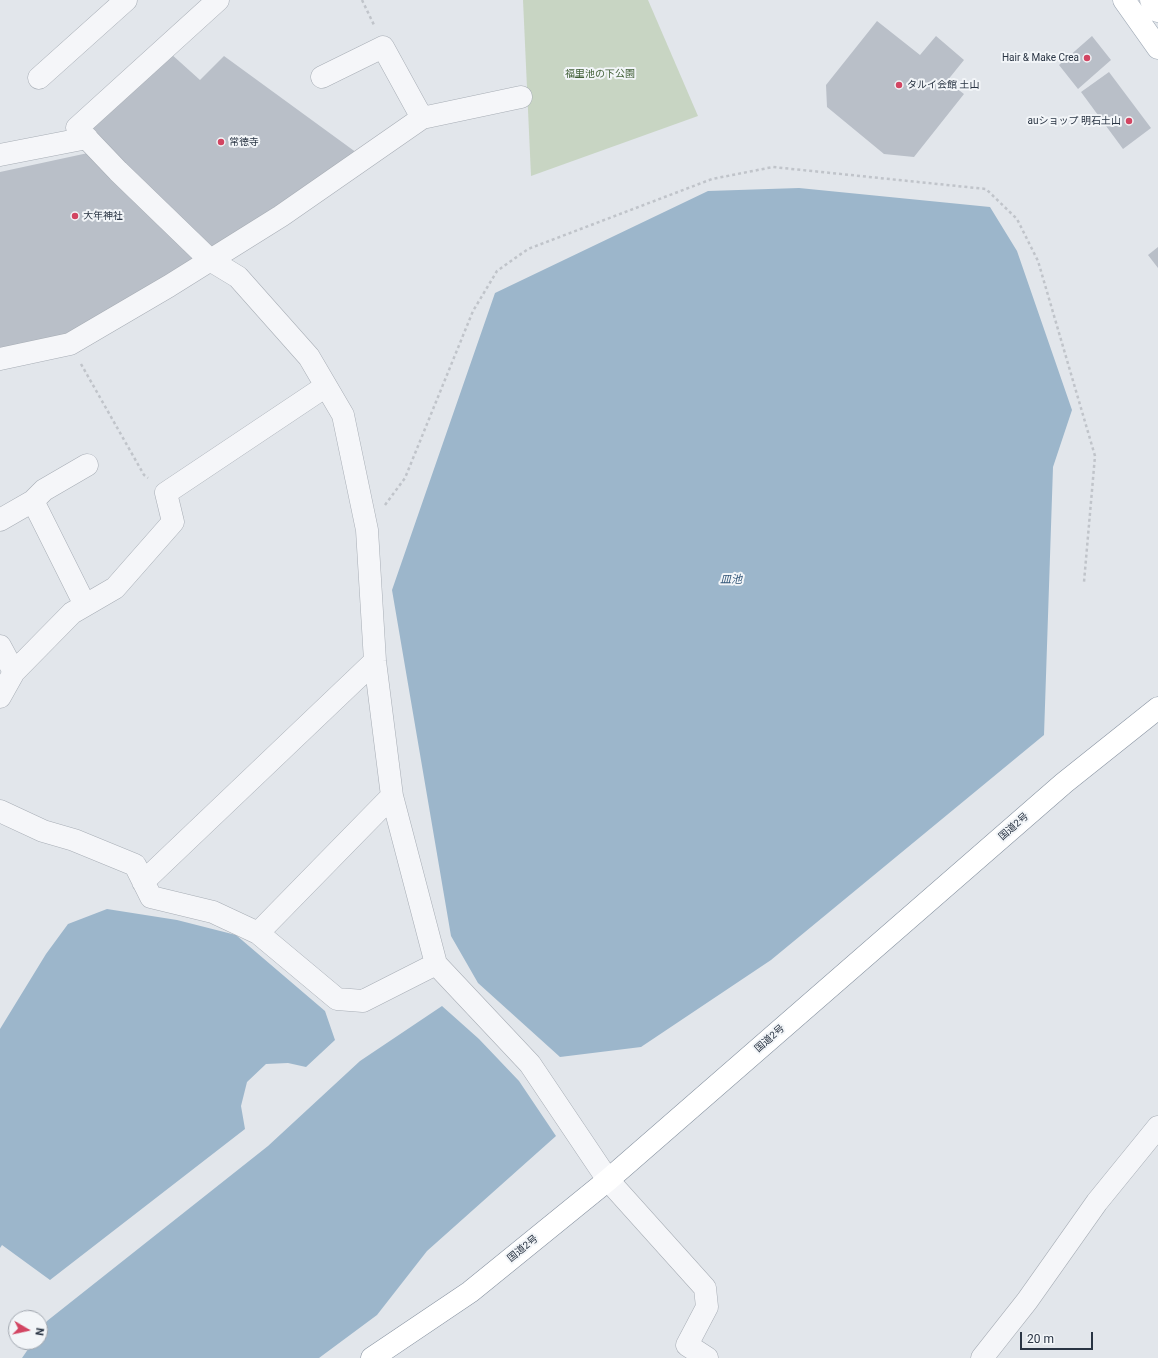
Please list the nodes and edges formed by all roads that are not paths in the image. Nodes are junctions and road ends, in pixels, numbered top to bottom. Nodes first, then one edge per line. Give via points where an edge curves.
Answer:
1 (126, 0) edge
2 (218, 0) edge
3 (1124, 0) edge
4 (1151, 0) edge
5 (1158, 11) edge
6 (1158, 48) edge
7 (322, 77) dead end
8 (39, 78) dead end
9 (521, 97) dead end
10 (422, 118) junction
11 (87, 138) junction
12 (0, 155) edge
13 (210, 260) junction
14 (0, 359) edge
15 (326, 386) junction
16 (87, 465) dead end
17 (33, 501) junction
18 (0, 520) edge
19 (84, 606) junction
20 (0, 646) edge
21 (375, 661) junction
22 (14, 672) junction
23 (0, 697) edge
24 (1158, 708) edge
25 (392, 796) junction
26 (0, 811) edge
27 (143, 882) junction
28 (258, 932) junction
29 (436, 964) junction
30 (1158, 1127) edge
31 (608, 1180) junction
32 (372, 1358) edge
33 (708, 1358) edge
34 (982, 1358) edge

1 - 8 street
2 - 11 street via 77,128
3 - 6 main road
4 - 5 main road
7 - 10 street via 383,47
9 - 10 street
10 - 13 street via 281,216
11 - 12 street
11 - 13 street
13 - 14 street via 70,344
13 - 15 street via 238,277 309,357
15 - 19 street via 166,493 173,522 115,588
15 - 21 street via 343,415 367,530
16 - 17 street via 44,490
17 - 18 street
17 - 19 street
19 - 22 street via 72,613
20 - 22 street
21 - 25 street
21 - 27 street
22 - 23 street
24 - 31 main road, 国道2号 via 1064,783
25 - 28 street
25 - 29 street
26 - 27 street via 43,831 74,840 135,865
27 - 28 street via 151,897 213,912
28 - 29 street via 337,999 364,1001
29 - 31 street via 530,1064
30 - 34 street via 1097,1202
31 - 32 main road, 国道2号 via 470,1292
31 - 33 street via 705,1288 707,1307 686,1345

